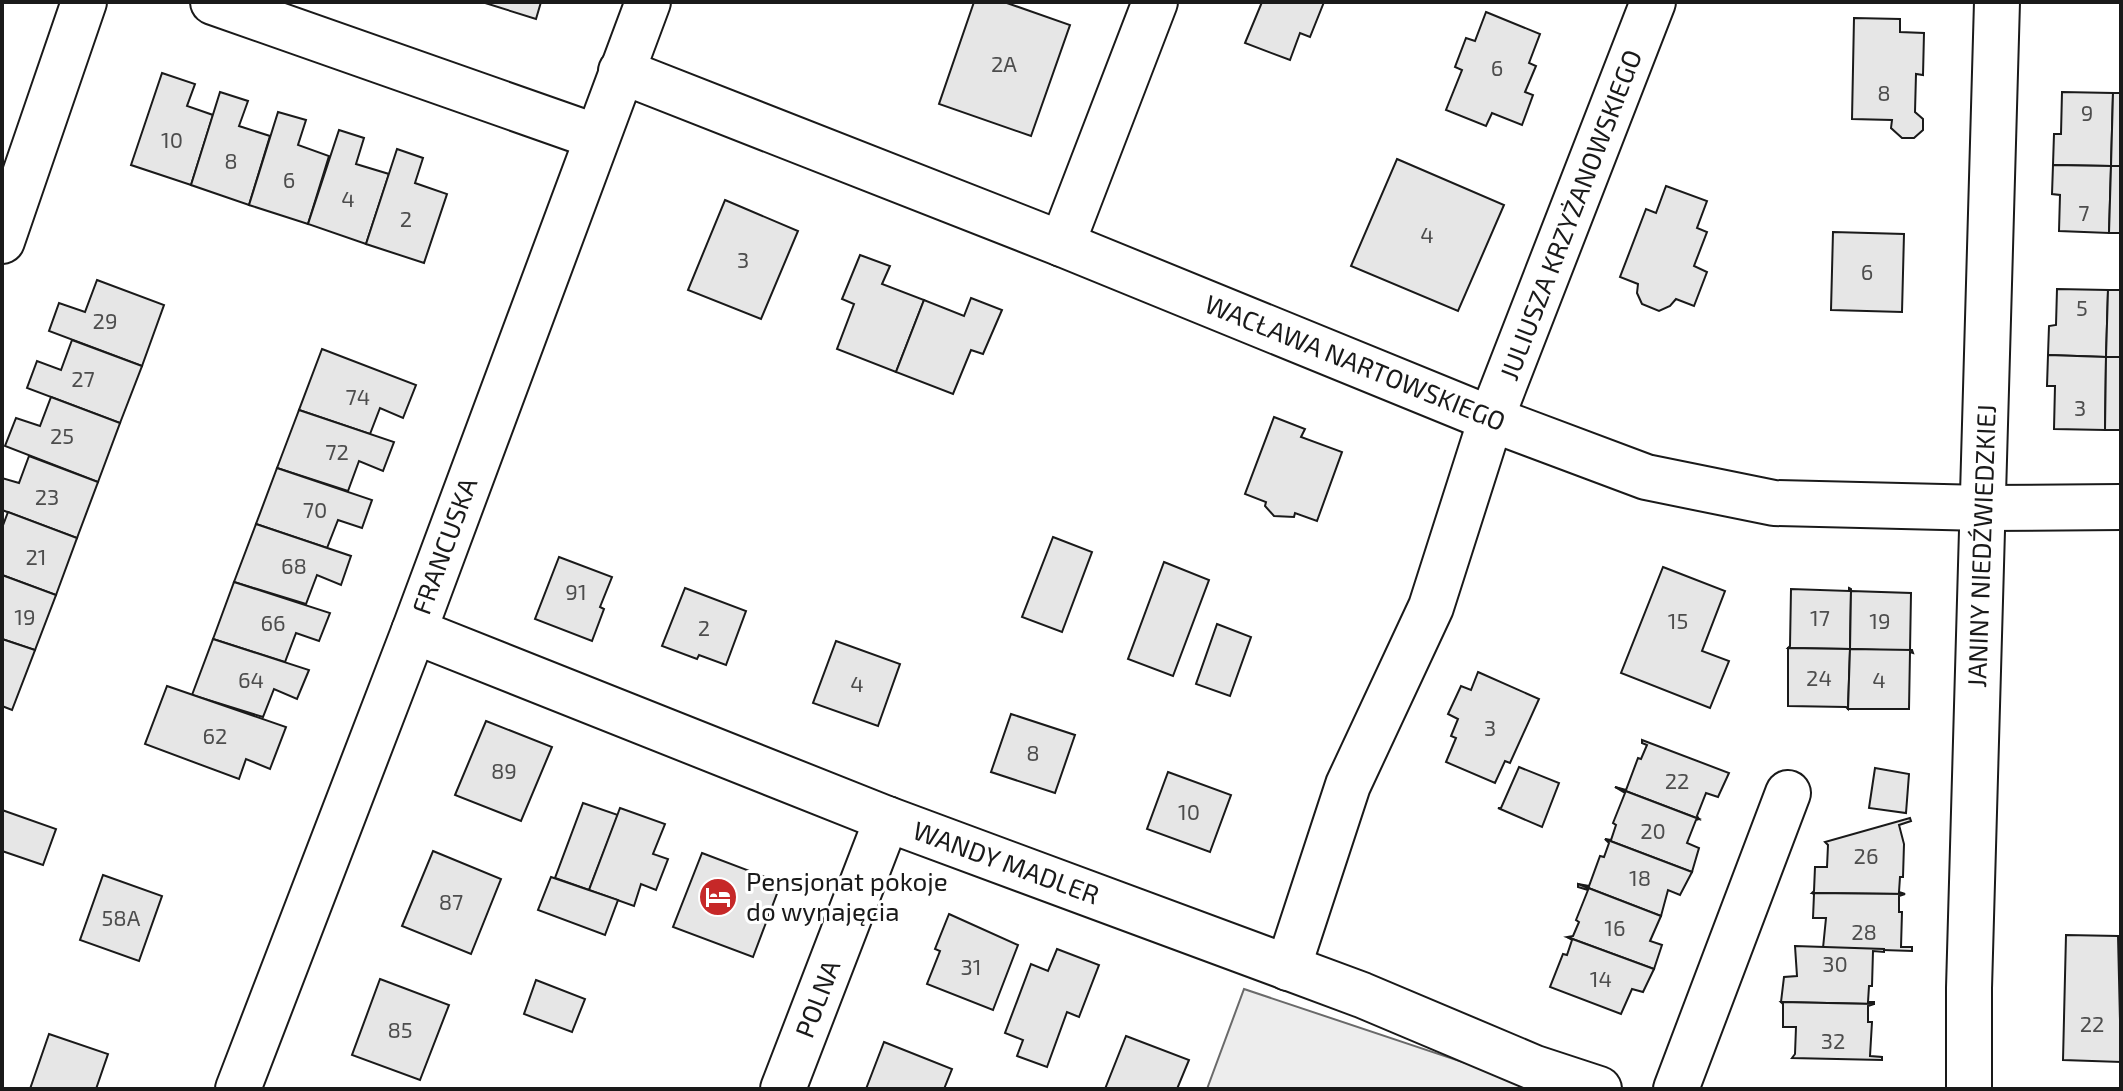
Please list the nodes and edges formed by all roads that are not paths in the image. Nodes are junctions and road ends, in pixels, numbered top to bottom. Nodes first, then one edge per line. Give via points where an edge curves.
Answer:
1 (84, 2) edge
2 (213, 2) edge
3 (648, 2) edge
4 (1155, 2) edge
5 (1653, 2) edge
6 (1997, 2) edge
7 (621, 71) junction
8 (597, 137) junction
9 (2, 241) edge
10 (1062, 244) junction
11 (1491, 419) junction
12 (2121, 507) edge
13 (1984, 508) junction
14 (414, 631) junction
15 (1788, 793) dead end
16 (887, 819) junction
17 (1288, 968) junction
18 (238, 1089) edge
19 (783, 1089) edge
20 (1599, 1089) edge
21 (1676, 1089) edge
22 (1969, 1089) edge

1 - 9 street
2 - 8 street
3 - 7 street, FRANCUSKA
4 - 10 street
5 - 11 street, JULIUSZA KRZYŻANOWSKIEGO
6 - 13 street, JANINY NIEDŹWIEDZKIEJ
7 - 8 street, FRANCUSKA
7 - 10 street, WACŁAWA NARTOWSKIEGO
8 - 14 street, FRANCUSKA
10 - 11 street, WACŁAWA NARTOWSKIEGO
11 - 13 street, WACŁAWA NARTOWSKIEGO via 1646,477 1774,503
11 - 17 street, JULIUSZA KRZYŻANOWSKIEGO via 1431,607 1348,785
12 - 13 street, WACŁAWA NARTOWSKIEGO
13 - 22 street, JANINY NIEDŹWIEDZKIEJ
14 - 16 street, WANDY MADLER
14 - 18 street, FRANCUSKA
15 - 21 street
16 - 17 street, WANDY MADLER
16 - 19 street, POLNA
17 - 20 street, WANDY MADLER

